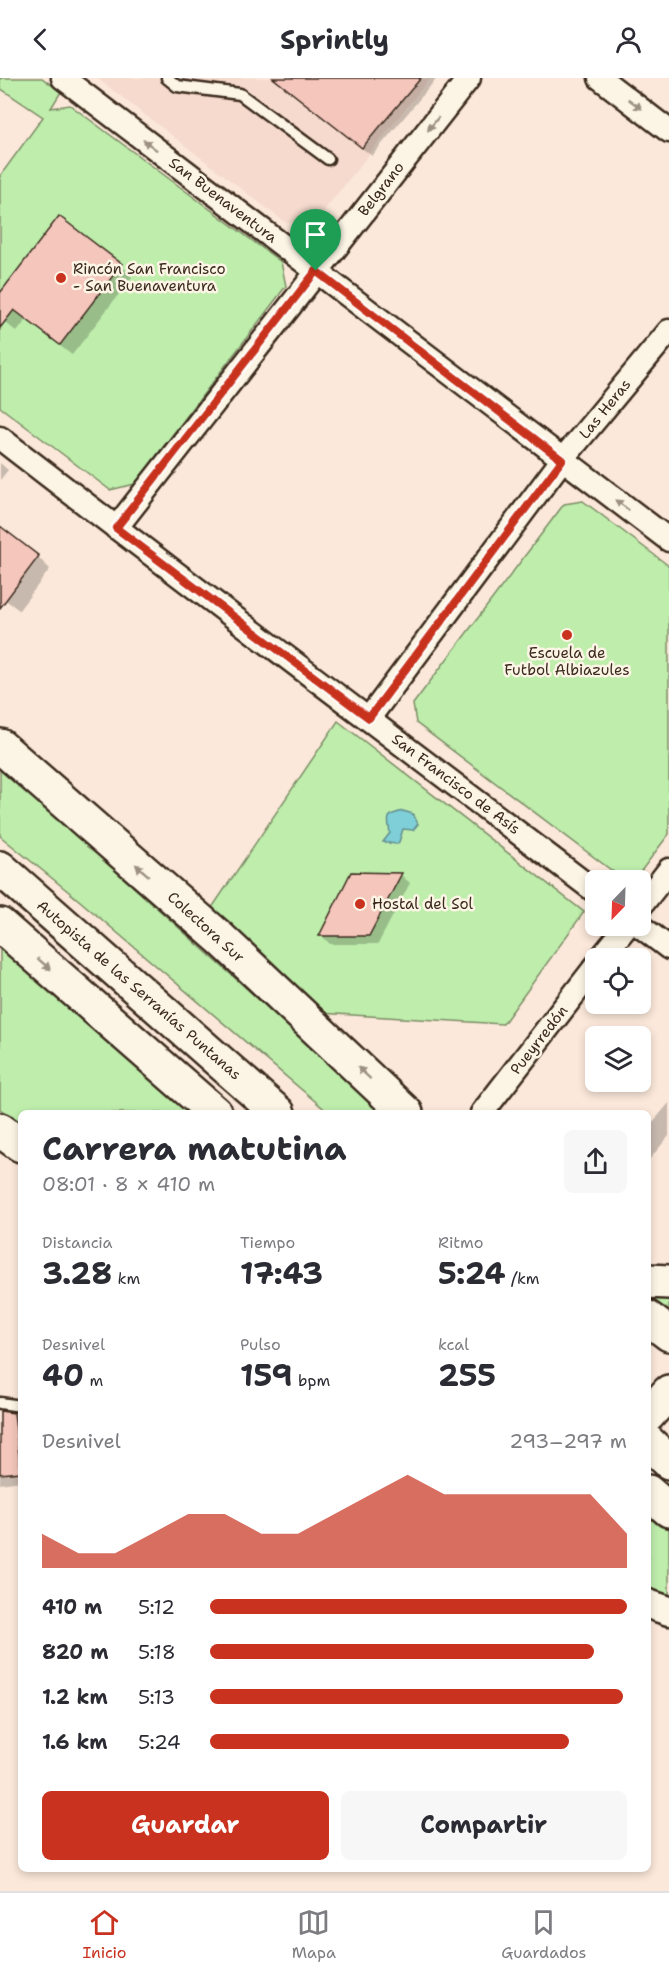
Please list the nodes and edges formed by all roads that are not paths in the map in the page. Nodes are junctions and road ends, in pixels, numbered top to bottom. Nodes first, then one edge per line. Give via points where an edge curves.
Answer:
1 (63, 78) edge
2 (167, 78) edge
3 (469, 78) edge
4 (600, 78) edge
5 (669, 131) edge
6 (328, 159) dead end
7 (316, 271) junction
8 (669, 331) edge
9 (0, 438) edge
10 (562, 460) junction
11 (116, 528) junction
12 (669, 540) edge
13 (369, 718) junction
14 (0, 746) edge
15 (0, 868) edge
16 (669, 870) edge
17 (585, 884) edge
18 (651, 894) edge
19 (0, 925) edge
20 (651, 934) edge
21 (619, 936) edge
22 (609, 948) edge
23 (669, 948) edge
24 (585, 980) edge
25 (212, 1110) edge
26 (275, 1110) edge
27 (403, 1110) edge
28 (484, 1110) edge
29 (651, 1281) edge
30 (669, 1282) edge
31 (651, 1320) edge
32 (669, 1334) edge
33 (669, 1392) edge
34 (0, 1403) edge
35 (18, 1406) edge
36 (651, 1412) edge
37 (651, 1495) edge
38 (669, 1510) edge
39 (651, 1605) edge
40 (669, 1611) edge

7 -> 1 street, San Buenaventura
2 - 6 lane via 177,86 240,94
3 -> 7 street, Belgrano
4 -> 5 street
7 - 10 street, San Buenaventura
7 - 11 street, Belgrano
8 - 10 street, Las Heras
9 - 11 street, San Francisco de Asís
12 -> 10 street, San Buenaventura
10 - 13 street, Las Heras
11 - 13 street, San Francisco de Asís
13 - 17 street, San Francisco de Asís
27 -> 14 main road, Colectora Sur via 220,938
15 - 26 main road, Autopista de las Serranías Puntanas
16 - 18 street
19 -> 25 main road
20 - 23 street
21 - 22 street
24 - 28 street, Pueyrredón
29 - 30 main road
31 - 32 main road
33 - 36 main road
34 - 35 lane
37 - 38 main road
39 - 40 street

